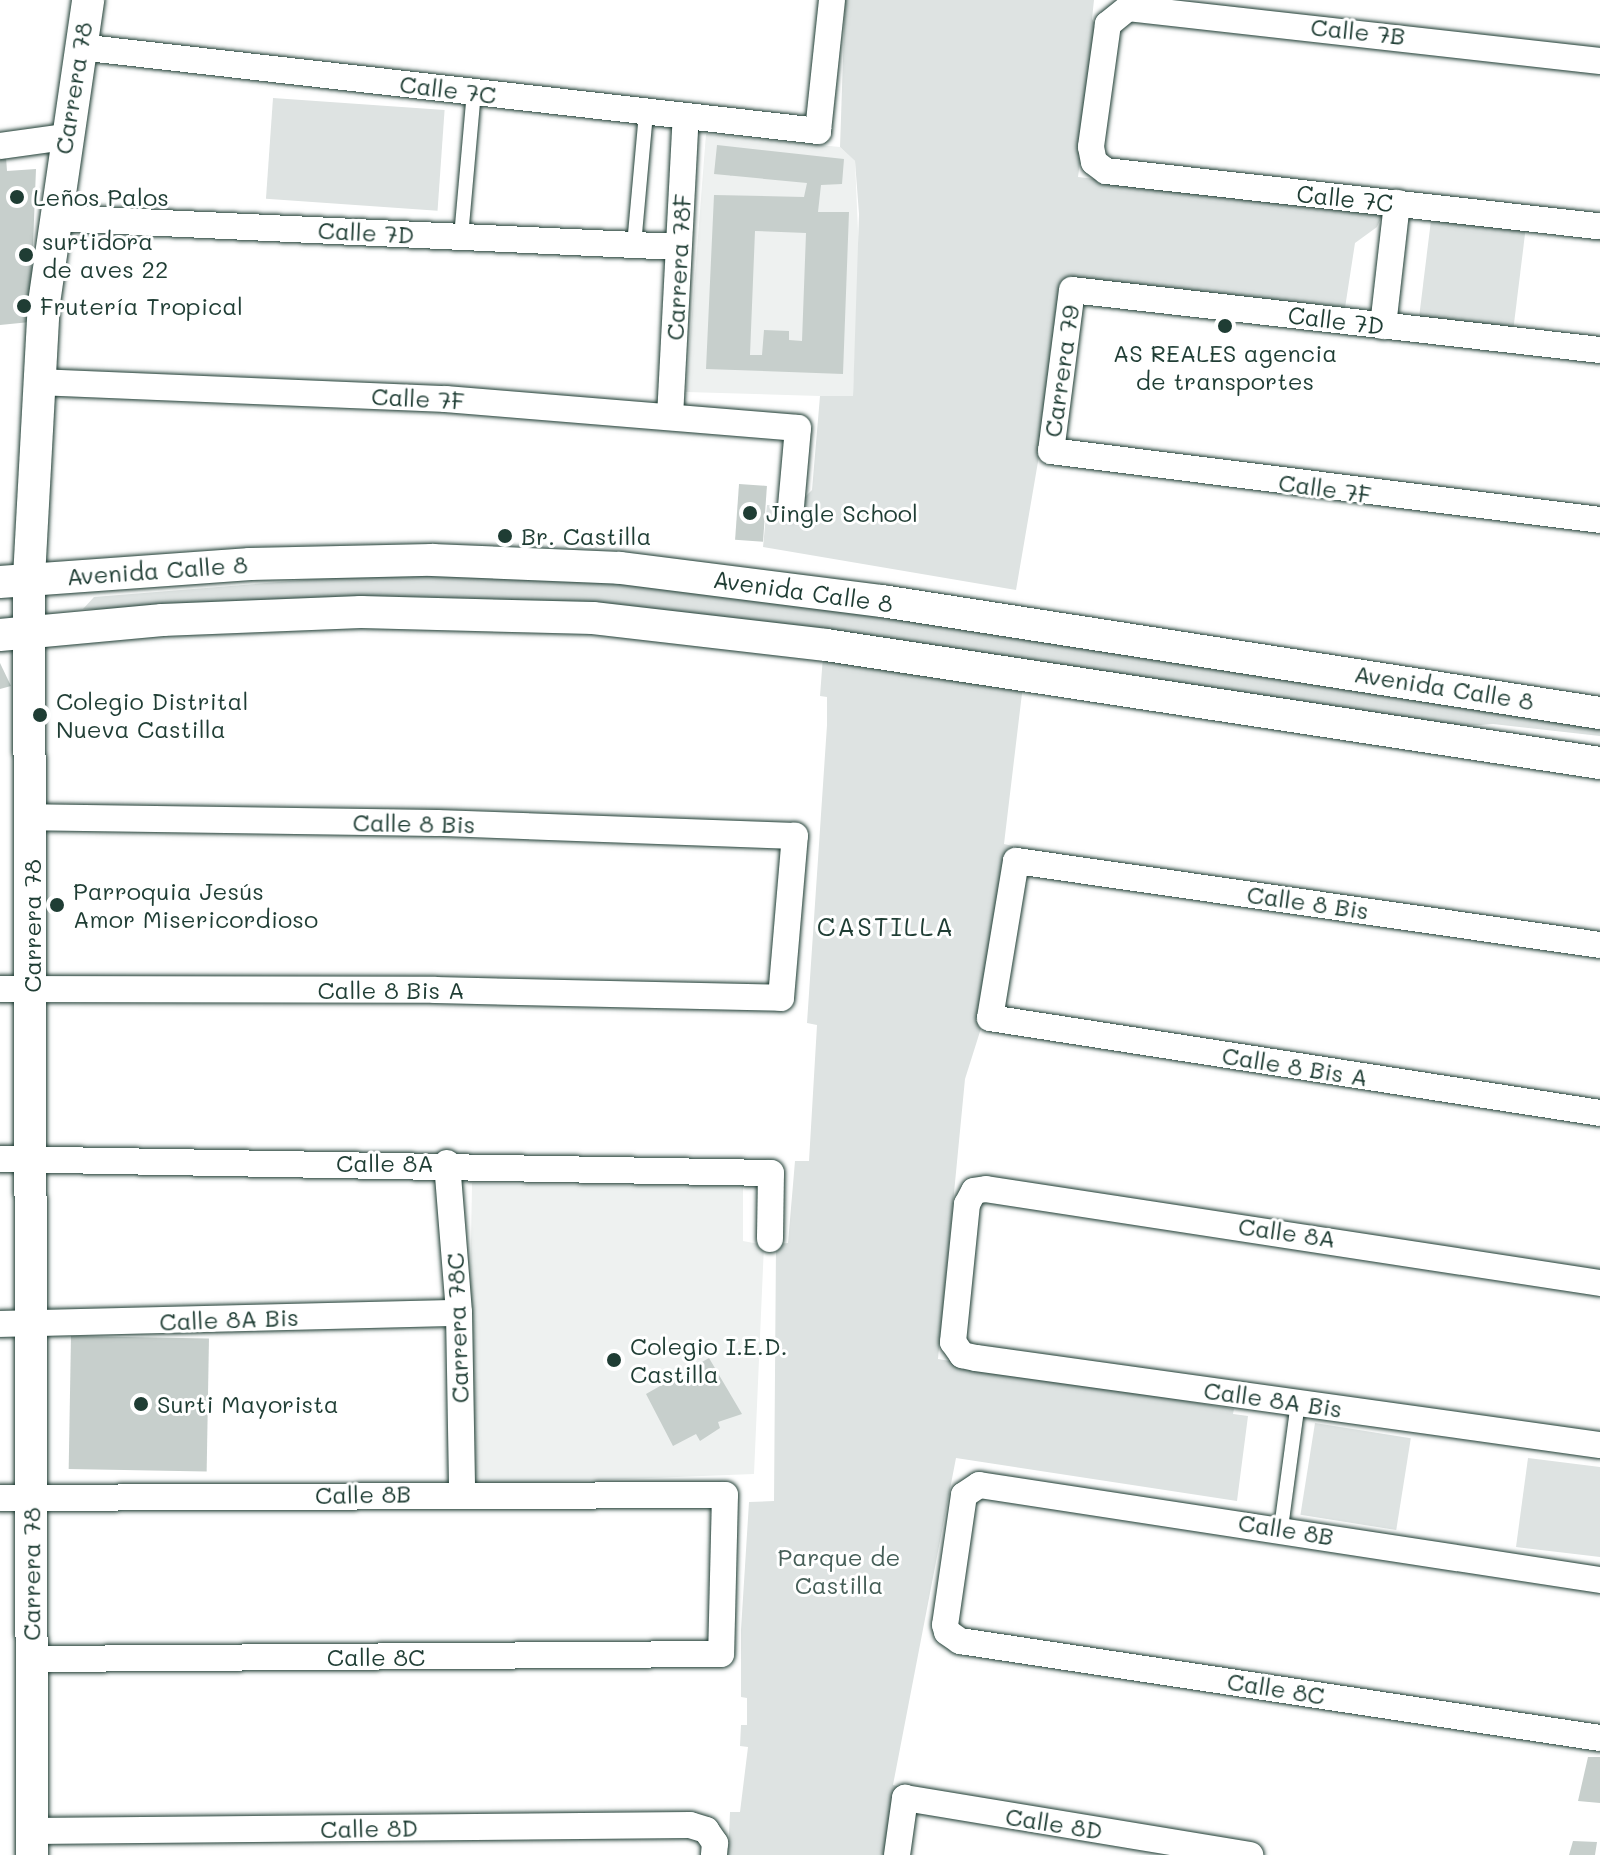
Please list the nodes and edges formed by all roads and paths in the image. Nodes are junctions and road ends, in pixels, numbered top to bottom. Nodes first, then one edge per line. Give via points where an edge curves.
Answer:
1 (88, 0) edge
2 (832, 0) edge
3 (79, 47) junction
4 (1600, 61) edge
5 (474, 92) junction
6 (646, 112) junction
7 (686, 116) junction
8 (65, 137) junction
9 (0, 146) edge
10 (1094, 162) joint
11 (1397, 203) junction
12 (54, 218) junction
13 (1600, 226) edge
14 (461, 237) junction
15 (634, 245) junction
16 (678, 247) junction
17 (1072, 290) joint
18 (1383, 326) junction
19 (1600, 350) edge
20 (38, 382) junction
21 (670, 417) junction
22 (1051, 451) joint
23 (791, 506) dead end
24 (1600, 520) edge
25 (15, 580) edge
26 (15, 633) edge
27 (1600, 713) edge
28 (1600, 763) edge
29 (32, 817) junction
30 (1600, 945) edge
31 (16, 989) edge
32 (781, 998) joint
33 (990, 1018) joint
34 (1600, 1113) edge
35 (16, 1159) edge
36 (447, 1163) junction
37 (770, 1239) dead end
38 (1600, 1283) edge
39 (459, 1313) junction
40 (16, 1324) edge
41 (953, 1342) joint
42 (1298, 1402) junction
43 (1600, 1445) edge
44 (462, 1492) junction
45 (16, 1498) edge
46 (1281, 1528) junction
47 (1600, 1580) edge
48 (952, 1638) joint
49 (721, 1654) joint
50 (31, 1659) junction
51 (1600, 1738) edge
52 (32, 1843) edge
53 (710, 1843) edge
54 (897, 1855) edge
55 (1250, 1855) edge

1 - 3 street, Carrera 78
2 - 7 street, Calle 7C via 818,131
3 - 5 street, Calle 7C
3 - 8 street, Carrera 78
4 - 10 street, Calle 7B via 1128,8 1108,24 1091,147
5 - 6 street, Calle 7C
5 - 14 lane
6 - 7 street, Calle 7C
6 - 15 lane
7 - 16 street, Carrera 78F
8 - 9 street
8 - 12 street, Carrera 78
10 - 11 street, Calle 7C via 1106,171
11 - 13 street, Calle 7C
11 - 18 street
12 - 14 street, Calle 7D
12 - 20 street, Carrera 78
14 - 15 street, Calle 7D
15 - 16 street, Calle 7D
16 - 21 street, Carrera 78F
17 - 18 street, Calle 7D
17 - 22 street, Carrera 79
18 - 19 street, Calle 7D
20 - 21 street, Calle 7F via 446,399
20 - 25 street, Carrera 78
21 - 23 street, Calle 7F via 798,428
22 - 24 street, Calle 7F
25 - 26 street, Carrera 78
25 - 27 street, Avenida Calle 8 via 418,560 620,568 987,616
26 - 28 street, Avenida Calle 8 via 361,612 593,618 826,645
26 - 29 street, Carrera 78
29 - 31 street, Carrera 78
29 - 32 street, Calle 8 Bis via 437,823 795,836
30 - 33 street, Calle 8 Bis via 1016,861
31 - 32 street, Calle 8 Bis A
31 - 35 street, Carrera 78
33 - 34 street, Calle 8 Bis A
35 - 36 street, Calle 8A
35 - 40 street, Carrera 78
36 - 37 street, Calle 8A via 771,1173
36 - 39 street, Carrera 78C
38 - 41 street, Calle 8A via 1322,1237 974,1191 967,1204
39 - 40 street, Calle 8A Bis
39 - 44 street, Carrera 78C
40 - 45 street, Carrera 78
41 - 42 street, Calle 8A Bis via 962,1355 976,1358
42 - 43 street, Calle 8A Bis
42 - 46 lane
44 - 45 street, Calle 8B
44 - 49 street, Calle 8B via 725,1495
45 - 50 street, Carrera 78
46 - 47 street, Calle 8B
46 - 48 street, Calle 8B via 972,1486 964,1495 945,1625
48 - 51 street, Calle 8C
49 - 50 street, Calle 8C
50 - 52 street, Carrera 78
52 - 53 street, Calle 8D via 690,1825
54 - 55 street, Calle 8D via 905,1798

